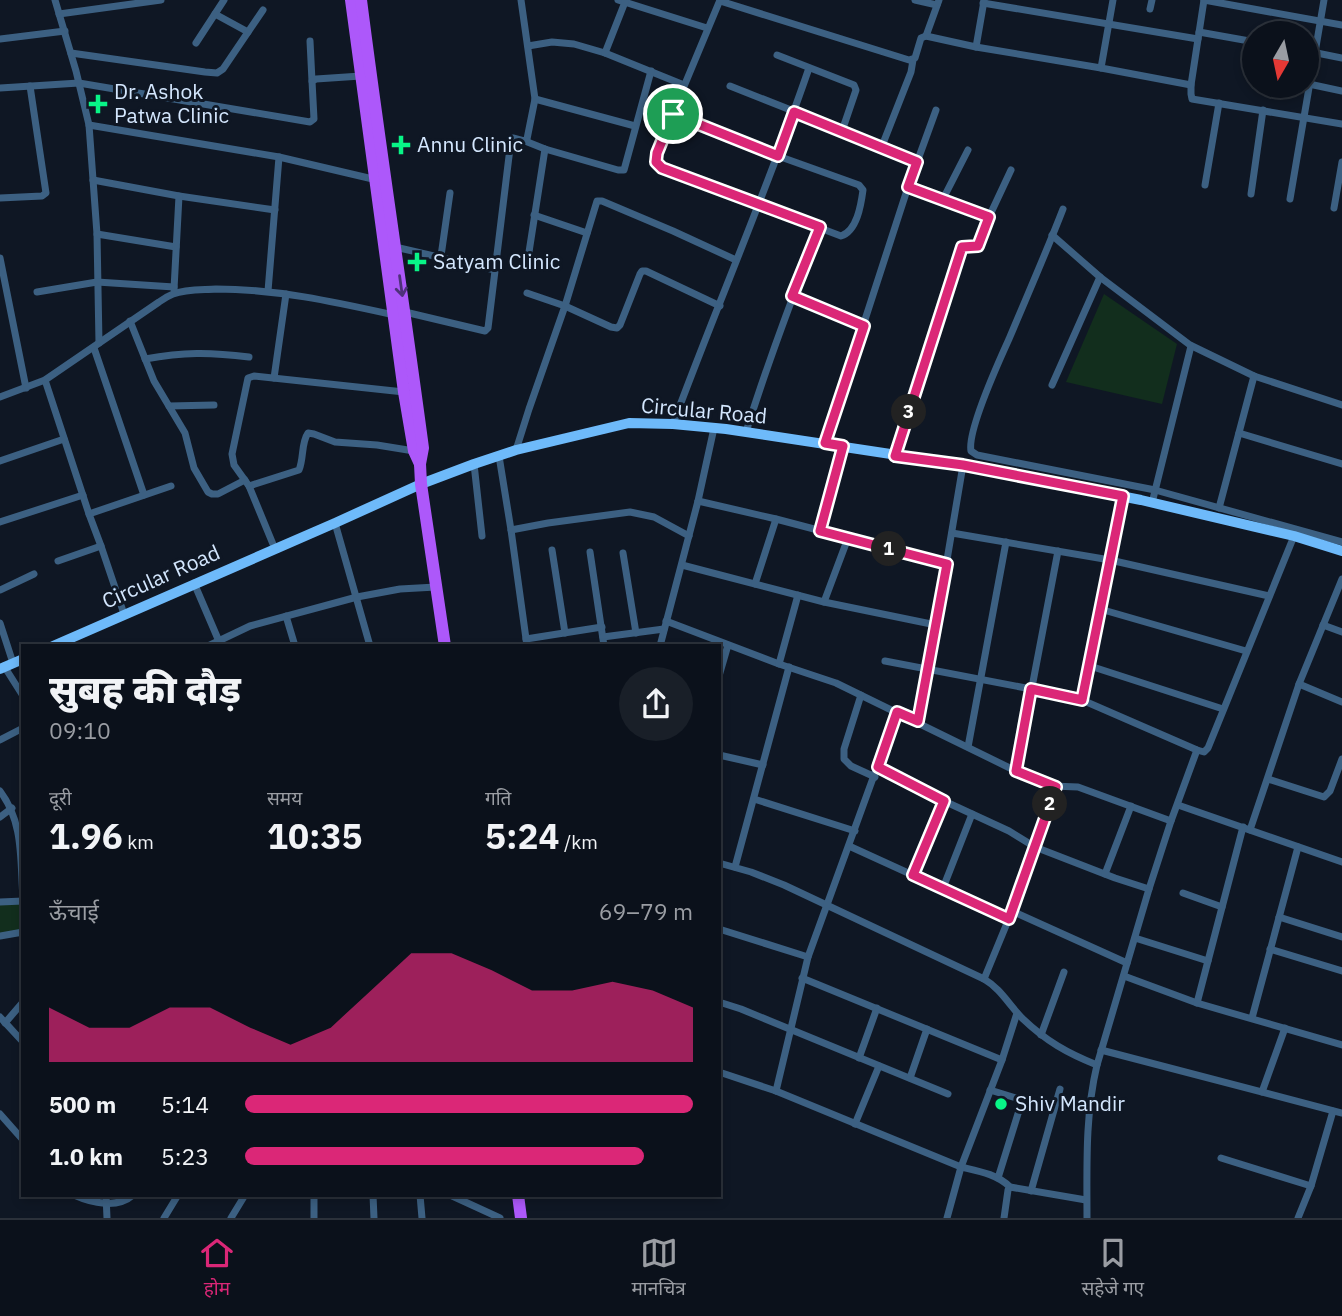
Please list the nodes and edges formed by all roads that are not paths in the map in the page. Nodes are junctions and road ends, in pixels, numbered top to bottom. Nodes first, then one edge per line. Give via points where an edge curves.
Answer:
1 (54, 0) edge
2 (161, 0) edge
3 (224, 0) edge
4 (351, 0) edge
5 (361, 0) edge
6 (521, 0) edge
7 (915, 0) edge
8 (1113, 0) edge
9 (1152, 0) edge
10 (1204, 0) edge
11 (1324, 0) edge
12 (621, 1) edge
13 (720, 1) edge
14 (938, 2) edge
15 (984, 2) edge
16 (1150, 9) dead end
17 (263, 10) dead end
18 (59, 14) junction
19 (215, 14) junction
20 (1320, 21) junction
21 (1108, 24) junction
22 (1342, 25) edge
23 (707, 28) junction
24 (65, 31) junction
25 (248, 32) junction
26 (926, 36) junction
27 (1198, 36) junction
28 (0, 39) edge
29 (310, 41) dead end
30 (1242, 41) edge
31 (196, 43) dead end
32 (528, 46) junction
33 (975, 47) junction
34 (71, 53) junction
35 (605, 53) junction
36 (1320, 54) edge
37 (777, 55) dead end
38 (1342, 58) edge
39 (913, 60) junction
40 (810, 68) junction
41 (1101, 68) junction
42 (651, 71) junction
43 (361, 76) junction
44 (312, 80) junction
45 (79, 83) junction
46 (684, 85) junction
47 (1191, 85) junction
48 (30, 86) junction
49 (730, 86) dead end
50 (1320, 86) edge
51 (0, 89) edge
52 (1342, 91) edge
53 (1307, 98) edge
54 (535, 99) junction
55 (1219, 103) junction
56 (936, 110) dead end
57 (1263, 110) junction
58 (794, 112) junction
59 (673, 114) junction
60 (1304, 117) junction
61 (1342, 124) edge
62 (89, 125) junction
63 (635, 126) junction
64 (842, 131) junction
65 (525, 141) junction
66 (881, 146) junction
67 (545, 149) junction
68 (968, 150) dead end
69 (778, 156) junction
70 (279, 157) junction
71 (917, 162) junction
72 (1342, 162) edge
73 (1012, 170) dead end
74 (93, 180) junction
75 (380, 180) junction
76 (1205, 185) dead end
77 (908, 187) junction
78 (450, 193) dead end
79 (1251, 194) dead end
80 (179, 196) junction
81 (0, 198) edge
82 (943, 200) junction
83 (1290, 200) dead end
84 (758, 205) junction
85 (1334, 208) dead end
86 (1063, 209) dead end
87 (275, 210) junction
88 (534, 215) junction
89 (989, 217) junction
90 (820, 227) junction
91 (587, 233) junction
92 (97, 234) junction
93 (1052, 235) junction
94 (176, 247) junction
95 (395, 247) junction
96 (529, 252) dead end
97 (441, 257) junction
98 (0, 258) edge
99 (736, 260) junction
100 (495, 270) junction
101 (1100, 277) junction
102 (97, 282) junction
103 (174, 290) junction
104 (268, 291) junction
105 (37, 292) dead end
106 (527, 293) dead end
107 (286, 294) junction
108 (792, 296) junction
109 (565, 306) junction
110 (720, 306) junction
111 (399, 313) junction
112 (131, 321) junction
113 (864, 326) junction
114 (97, 345) junction
115 (1191, 346) junction
116 (249, 357) dead end
117 (145, 359) junction
118 (1254, 376) junction
119 (274, 378) junction
120 (45, 380) junction
121 (1052, 385) dead end
122 (26, 388) junction
123 (404, 392) junction
124 (0, 397) edge
125 (214, 405) dead end
126 (1342, 405) edge
127 (169, 406) junction
128 (673, 424) junction
129 (714, 428) junction
130 (746, 432) junction
131 (1239, 433) junction
132 (64, 439) junction
133 (825, 443) junction
134 (843, 446) junction
135 (516, 450) junction
136 (414, 451) junction
137 (499, 456) junction
138 (895, 456) junction
139 (0, 461) edge
140 (420, 464) junction
141 (474, 464) junction
142 (1342, 464) edge
143 (963, 465) junction
144 (247, 483) junction
145 (421, 484) junction
146 (171, 486) dead end
147 (1154, 490) junction
148 (83, 495) junction
149 (144, 495) junction
150 (1123, 496) junction
151 (698, 502) junction
152 (1152, 503) junction
153 (1219, 508) junction
154 (89, 514) junction
155 (776, 519) junction
156 (0, 522) edge
157 (335, 523) junction
158 (511, 530) junction
159 (820, 531) junction
160 (953, 533) junction
161 (482, 536) dead end
162 (689, 536) junction
163 (1294, 536) junction
164 (848, 538) junction
165 (1006, 542) junction
166 (1342, 542) edge
167 (101, 545) junction
168 (275, 549) junction
169 (552, 550) dead end
170 (1058, 551) junction
171 (1342, 551) edge
172 (590, 552) dead end
173 (623, 553) dead end
174 (1110, 560) junction
175 (58, 561) dead end
176 (947, 564) junction
177 (681, 565) junction
178 (34, 574) dead end
179 (1342, 579) edge
180 (194, 583) junction
181 (755, 584) junction
182 (436, 587) junction
183 (0, 590) edge
184 (798, 595) junction
185 (1269, 596) junction
186 (357, 597) junction
187 (824, 602) junction
188 (1100, 609) junction
189 (124, 614) junction
190 (286, 615) junction
191 (0, 624) edge
192 (665, 625) junction
193 (936, 625) junction
194 (1323, 625) junction
195 (602, 627) junction
196 (565, 632) junction
197 (1342, 632) edge
198 (636, 633) junction
199 (603, 637) junction
200 (527, 642) edge
201 (220, 643) edge
202 (56, 644) edge
203 (294, 644) edge
204 (369, 644) edge
205 (444, 644) edge
206 (604, 644) edge
207 (660, 644) edge
208 (728, 645) junction
209 (1246, 651) junction
210 (885, 661) dead end
211 (779, 664) junction
212 (1090, 666) junction
213 (8, 667) edge
214 (789, 667) junction
215 (721, 669) edge
216 (928, 669) junction
217 (981, 680) junction
218 (1299, 684) junction
219 (1031, 689) junction
220 (21, 692) edge
221 (861, 695) junction
222 (1082, 700) junction
223 (1342, 702) edge
224 (1223, 709) junction
225 (897, 712) junction
226 (918, 721) junction
227 (21, 728) edge
228 (0, 740) edge
229 (968, 747) junction
230 (1198, 751) junction
231 (721, 755) edge
232 (1342, 759) edge
233 (763, 765) junction
234 (878, 767) junction
235 (1016, 771) junction
236 (1339, 774) edge
237 (874, 776) junction
238 (1268, 779) junction
239 (1056, 787) junction
240 (0, 790) edge
241 (754, 799) junction
242 (944, 801) junction
243 (1178, 805) junction
244 (1131, 806) junction
245 (12, 808) junction
246 (972, 814) junction
247 (0, 817) edge
248 (1171, 821) junction
249 (1247, 829) junction
250 (855, 831) junction
251 (849, 846) junction
252 (1035, 846) junction
253 (1298, 846) junction
254 (1342, 862) edge
255 (721, 864) edge
256 (735, 867) junction
257 (21, 868) edge
258 (1105, 874) junction
259 (913, 875) junction
260 (943, 888) junction
261 (1149, 889) junction
262 (1183, 894) dead end
263 (21, 900) edge
264 (0, 902) edge
265 (826, 905) junction
266 (1222, 907) junction
267 (1010, 915) junction
268 (1279, 917) junction
269 (721, 930) edge
270 (21, 932) edge
271 (0, 936) edge
272 (1342, 937) edge
273 (1135, 938) junction
274 (1270, 949) junction
275 (808, 957) junction
276 (1208, 961) junction
277 (1128, 963) junction
278 (1342, 971) edge
279 (1065, 972) dead end
280 (1124, 976) junction
281 (802, 978) junction
282 (984, 979) junction
283 (721, 1003) edge
284 (1197, 1003) junction
285 (21, 1004) edge
286 (877, 1008) junction
287 (1017, 1013) junction
288 (1252, 1018) junction
289 (2, 1020) edge
290 (1285, 1028) junction
291 (790, 1029) junction
292 (927, 1029) junction
293 (1041, 1035) junction
294 (21, 1040) edge
295 (1342, 1045) edge
296 (1101, 1050) junction
297 (859, 1058) junction
298 (1002, 1060) junction
299 (1097, 1065) junction
300 (879, 1066) junction
301 (721, 1072) edge
302 (910, 1079) junction
303 (1060, 1089) dead end
304 (990, 1090) junction
305 (776, 1091) junction
306 (1262, 1092) junction
307 (948, 1094) dead end
308 (1333, 1111) junction
309 (1342, 1113) edge
310 (0, 1114) edge
311 (855, 1124) junction
312 (21, 1138) edge
313 (1221, 1158) dead end
314 (961, 1167) junction
315 (998, 1178) junction
316 (1311, 1186) junction
317 (1010, 1187) junction
318 (1031, 1191) junction
319 (79, 1197) edge
320 (130, 1197) edge
321 (177, 1197) edge
322 (244, 1197) edge
323 (314, 1197) edge
324 (373, 1197) edge
325 (420, 1197) edge
326 (454, 1197) edge
327 (518, 1197) edge
328 (106, 1199) edge
329 (1086, 1200) junction
330 (1299, 1216) edge
331 (107, 1218) edge
332 (164, 1218) edge
333 (231, 1218) edge
334 (314, 1218) edge
335 (374, 1218) edge
336 (422, 1218) edge
337 (500, 1218) edge
338 (521, 1218) edge
339 (947, 1218) edge
340 (1004, 1218) edge
341 (1087, 1218) edge
342 (1309, 1218) edge

1 - 18 street
2 - 18 street
3 - 19 street
4 - 43 highway
5 - 75 highway
6 - 32 street
7 - 14 street
8 - 21 street
9 - 16 street
10 - 20 street
10 - 27 street
11 - 20 street
12 - 23 street
12 - 35 street
13 - 23 street
13 - 39 street
14 - 26 street
15 - 21 street
15 - 33 street
17 - 25 street
18 - 24 street
19 - 25 street
19 - 31 street
20 - 22 street
21 - 27 street
21 - 41 street
23 - 46 street
24 - 28 street
24 - 34 street
25 - 34 street via 217,73
26 - 33 street
26 - 39 street
27 - 30 street
27 - 47 street
29 - 44 street
32 - 35 street via 568,42
32 - 54 street
33 - 41 street
34 - 45 street
35 - 42 street
36 - 38 street
37 - 40 street
39 - 66 street
40 - 58 street
40 - 64 street via 855,87
41 - 47 street
42 - 46 street
42 - 63 street
43 - 44 street
43 - 75 highway
44 - 45 street via 314,119 310,122
45 - 48 street
45 - 62 street
46 - 59 street
47 - 55 street via 1192,99
48 - 51 street
48 - 81 street via 46,193
49 - 58 street
50 - 52 street
53 - 60 street
54 - 63 street
54 - 65 street
55 - 57 street
55 - 76 street
56 - 71 street
57 - 60 street
57 - 79 street
58 - 64 street
58 - 69 street
59 - 69 street
59 - 84 street via 657,153 659,166
60 - 61 street
60 - 83 street
62 - 70 street
62 - 74 street
63 - 67 street via 623,170
64 - 66 street
65 - 67 street
65 - 100 street via 511,140
66 - 71 street
67 - 88 street
68 - 82 street
69 - 84 street
69 - 90 street via 863,188 848,233 841,236
70 - 75 street
70 - 87 street
71 - 77 street
72 - 85 street
73 - 89 street
74 - 80 street
74 - 92 street
75 - 95 highway
75 - 111 highway
77 - 82 street
77 - 113 street
78 - 97 street
80 - 87 street
80 - 94 street
82 - 89 street
84 - 90 street
84 - 99 street
86 - 93 street
87 - 104 street
88 - 91 street
88 - 96 street
89 - 138 street via 978,246 962,247
90 - 108 street
91 - 99 street via 600,200
91 - 109 street
92 - 94 street
92 - 102 street
93 - 101 street
93 - 147 street via 991,380 971,449 977,455
94 - 103 street
95 - 97 street
95 -> 111 highway
97 - 100 street
98 - 122 street
99 - 110 street
100 - 111 street via 487,330
101 - 115 street
101 - 121 street
102 - 103 street
102 - 105 street
102 - 114 street
103 - 104 street
103 - 112 street
104 - 107 street
106 - 109 street
107 - 111 street
107 - 119 street
108 - 113 street
108 - 130 street
109 - 110 street via 617,328 644,270
109 - 135 street
110 - 128 street
111 - 123 highway
111 - 140 highway via 423,448
112 - 114 street
112 - 117 street
113 - 133 street
114 - 120 street
114 - 149 street
115 - 118 street
115 - 147 street
116 - 117 street via 211,352
117 - 127 street
118 - 126 street
118 - 131 street
119 - 123 street
119 - 144 street via 254,376 246,381 232,457
120 - 122 street
120 - 132 street
122 - 124 street
123 - 136 highway
125 - 127 street
127 - 144 street via 208,492 218,494
128 - 129 main road, Circular Road
128 - 135 main road, Circular Road via 618,425
129 - 130 main road, Circular Road
129 - 151 street
130 - 133 main road, Circular Road
131 - 142 street
131 - 153 street
132 - 139 street
132 - 148 street
133 - 134 main road, Circular Road
134 - 138 main road, Circular Road
134 - 159 street
135 - 137 main road, Circular Road
136 - 140 highway
136 - 144 street via 335,442 308,433 299,470
137 - 141 main road, Circular Road
137 - 158 street
138 - 143 main road, Circular Road
140 - 145 highway
141 - 145 main road, Circular Road
141 - 161 street
143 - 150 main road, Circular Road
143 - 160 street
144 - 168 street
145 - 157 main road, Circular Road
145 - 182 highway
146 - 149 street
147 - 152 street
147 - 153 street
148 - 154 street
148 - 156 street
149 - 154 street
150 - 152 main road, Circular Road
150 - 174 street
151 - 155 street
151 - 162 street
152 - 163 main road, Circular Road
153 - 166 street
154 - 167 street
155 - 159 street
155 - 181 street
157 - 168 main road, Circular Road
157 - 186 street
158 - 162 street via 630,512 654,517
158 - 200 street
159 - 164 street
160 - 165 street
160 - 176 street
162 - 177 street
163 - 171 main road, Circular Road
163 - 185 street
164 - 176 street
164 - 187 street
165 - 170 street
165 - 217 street
167 - 175 street
167 - 189 street
168 - 180 main road, Circular Road
169 - 196 street
170 - 174 street
170 - 219 street
172 - 195 street
173 - 198 street
174 - 185 street
174 - 188 street
176 - 193 street
177 - 181 street
177 - 192 street
178 - 183 street
179 - 194 street
180 - 189 main road, Circular Road
180 - 201 street
181 - 184 street
182 - 186 street
182 - 205 highway
184 - 187 street
184 - 211 street
185 - 209 street
186 - 190 street
186 - 204 street
187 - 193 street
188 - 209 street
188 - 212 street
189 - 202 main road, Circular Road
190 - 201 street via 250,626
190 - 203 street
191 - 213 street
192 - 198 street
192 - 207 street
192 - 208 street
193 - 216 street
194 - 197 street
194 - 218 street
195 - 196 street
195 - 199 street
196 - 200 street
198 - 199 street
199 - 206 street
208 - 211 street
208 - 215 street
209 - 224 street
210 - 216 street
211 - 214 street
212 - 222 street
212 - 224 street
213 - 220 street
214 - 221 street
214 - 233 street
216 - 217 street
216 - 226 street
217 - 219 street
217 - 229 street
218 - 223 street
218 - 238 street
219 - 222 street
219 - 235 street
221 - 225 street
221 - 237 street via 844,758
222 - 230 street
224 - 230 street via 1206,751
225 - 226 street
225 - 234 street
226 - 229 street
227 - 228 street
229 - 235 street
230 - 243 street
231 - 233 street
232 - 236 street
233 - 241 street
234 - 237 street
234 - 242 street
235 - 239 street
236 - 238 street via 1324,797
237 - 250 street
238 - 249 street
239 - 244 street via 1078,787
239 - 252 street
240 - 245 street
241 - 250 street
241 - 256 street
242 - 246 street
242 - 259 street
243 - 248 street
243 - 249 street
244 - 248 street
244 - 258 street
245 - 247 street
245 - 257 street
246 - 252 street
246 - 260 street
248 - 261 street
249 - 253 street
249 - 266 street
250 - 251 street
251 - 259 street
251 - 265 street
252 - 258 street
252 - 267 street
253 - 254 street
253 - 268 street
255 - 256 street
256 - 265 street
258 - 261 street
259 - 260 street
260 - 267 street
261 - 273 street
262 - 266 street
263 - 264 street
265 - 275 street
265 - 282 street
266 - 276 street
267 - 277 street
267 - 282 street
268 - 272 street
268 - 274 street
269 - 275 street
270 - 271 street
273 - 276 street
273 - 277 street
274 - 278 street
274 - 288 street
275 - 281 street
276 - 284 street
277 - 280 street
279 - 293 street
280 - 284 street
280 - 296 street
281 - 286 street
281 - 291 street
282 - 287 street
283 - 291 street
284 - 288 street
285 - 289 street
286 - 292 street
286 - 297 street
287 - 293 street
287 - 298 street
288 - 290 street
289 - 294 street
290 - 295 street
290 - 306 street
291 - 297 street
291 - 305 street
292 - 298 street
292 - 302 street
293 - 299 street via 1069,1054
296 - 299 street
296 - 306 street
297 - 300 street
298 - 304 street
299 - 329 street via 1091,1094
300 - 302 street
300 - 311 street
301 - 305 street
302 - 307 street
303 - 318 street
304 - 314 street
304 - 315 street via 1021,1104
305 - 311 street
306 - 308 street
308 - 309 street
308 - 316 street
310 - 312 street
311 - 314 street
313 - 316 street
314 - 315 street
314 - 339 street
315 - 317 street
316 - 330 street
317 - 318 street
317 - 340 street
318 - 329 street
319 - 328 street
320 - 328 street via 123,1202
321 - 332 street
322 - 333 street
323 - 334 street
324 - 335 street
325 - 336 street
326 - 337 street
327 - 338 highway
328 - 331 street
329 - 341 street
330 - 342 street

